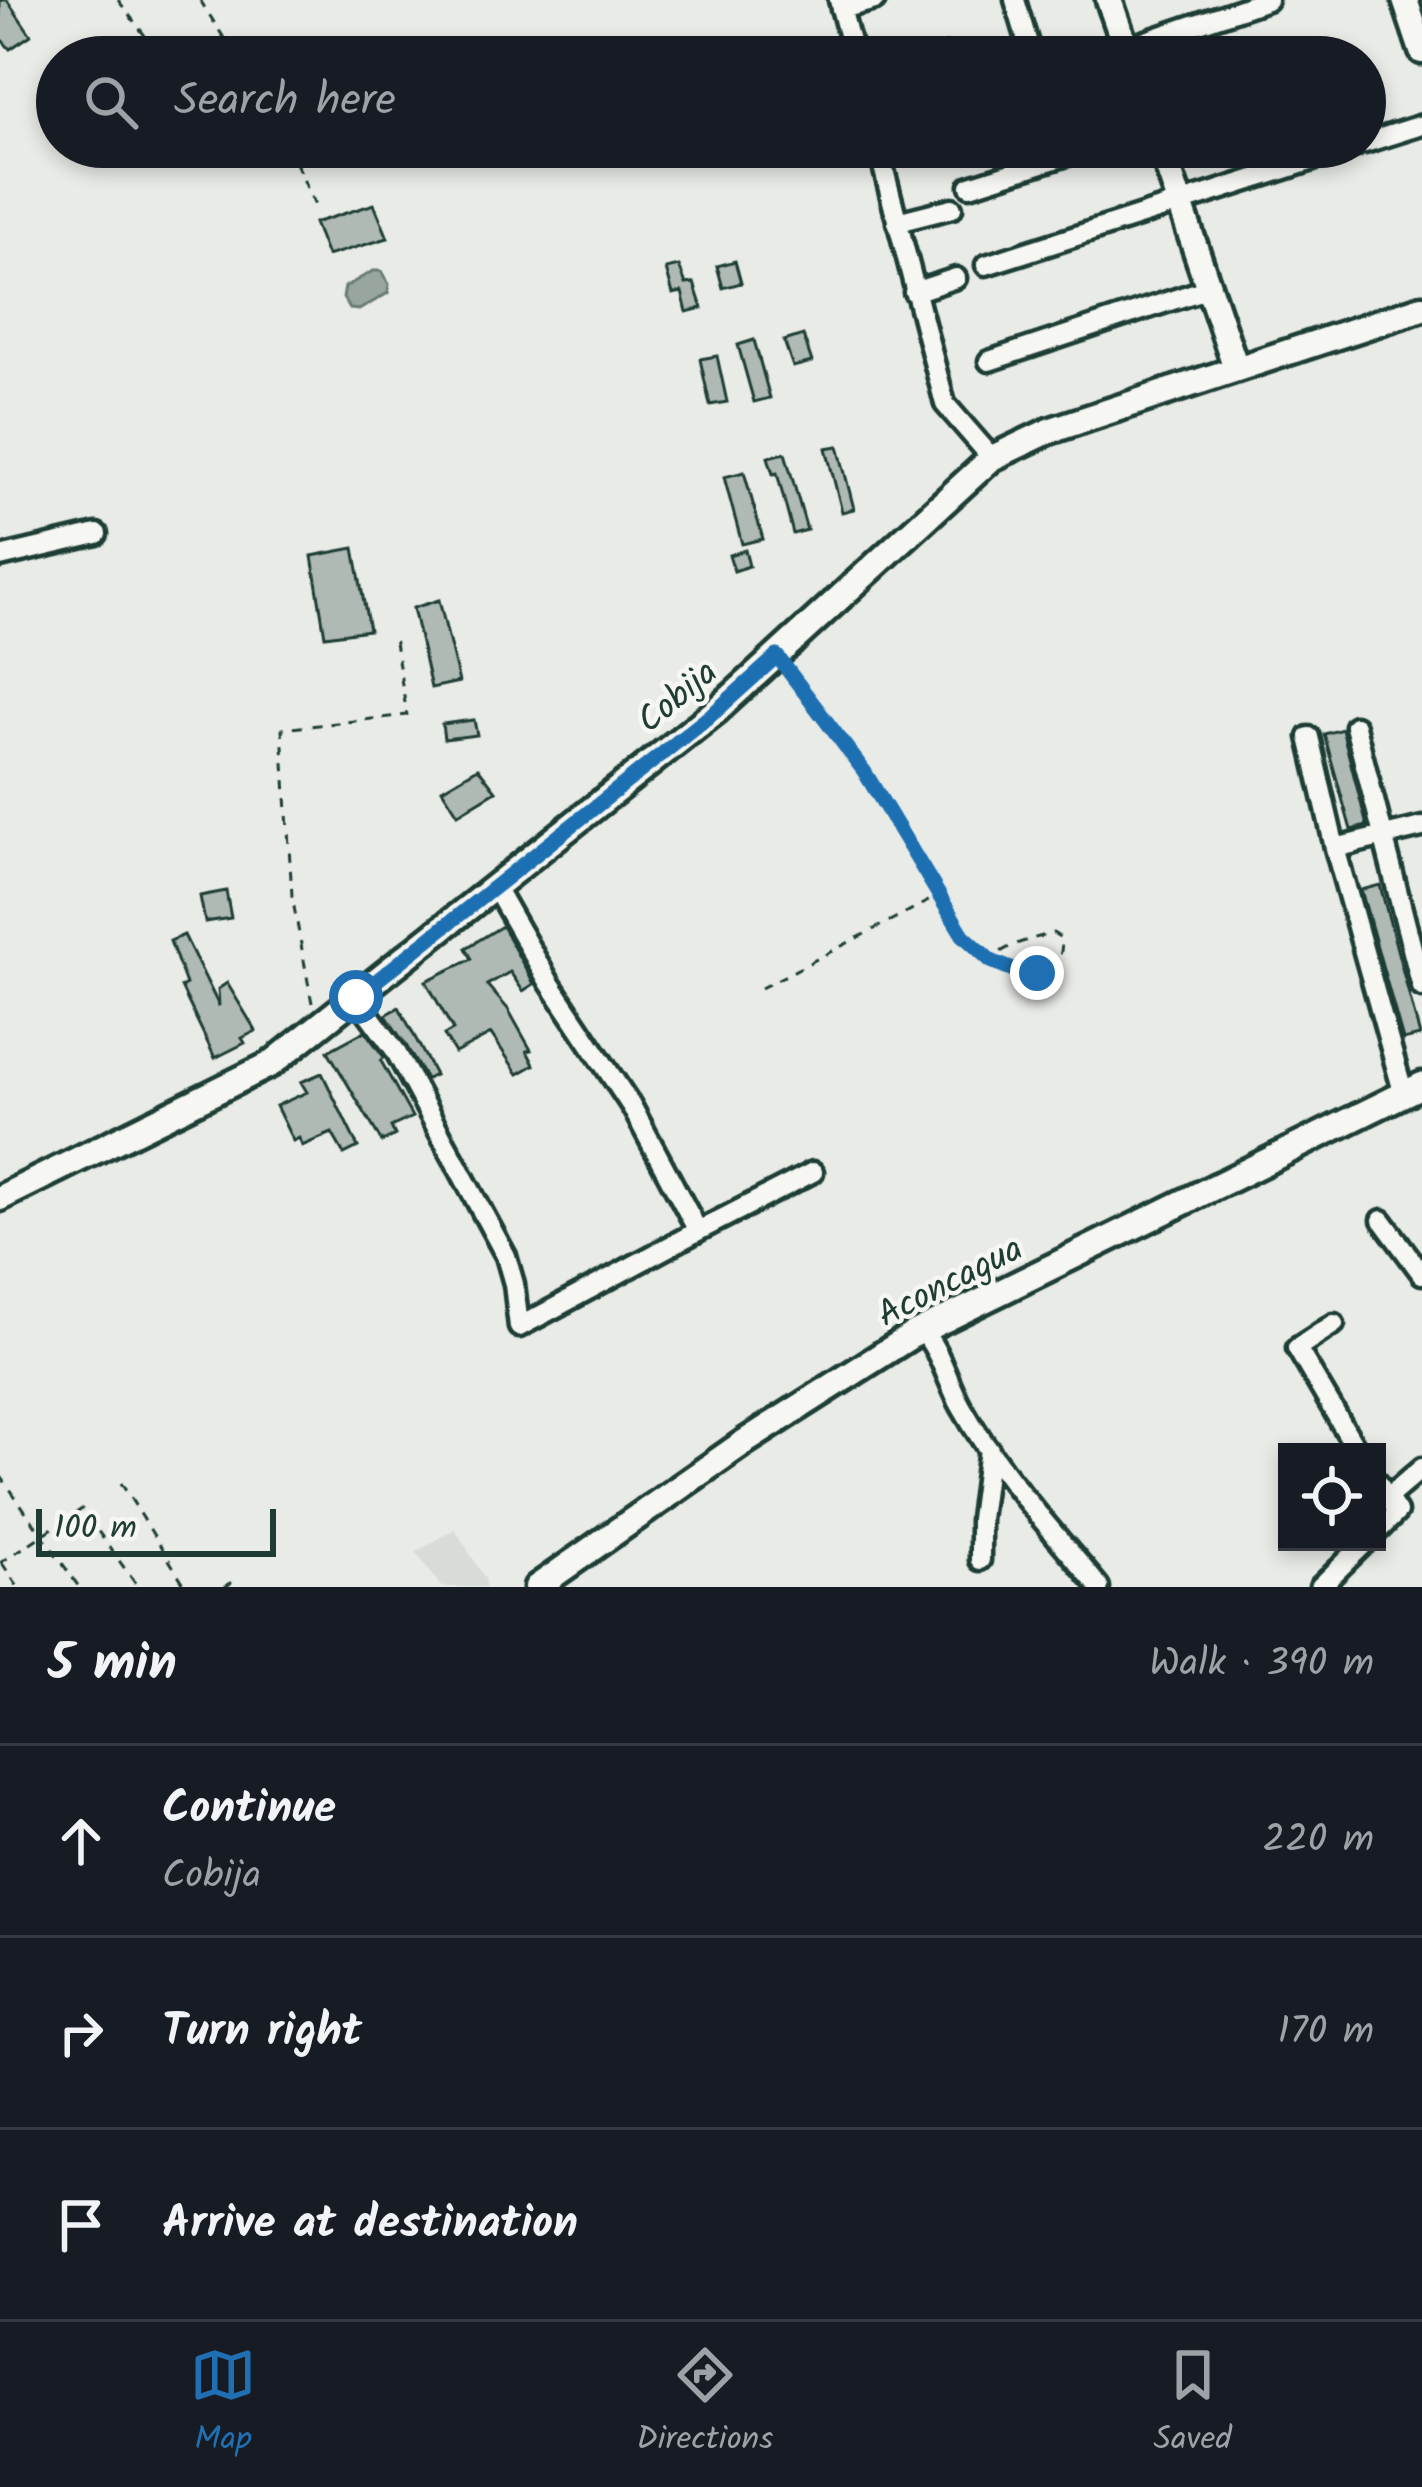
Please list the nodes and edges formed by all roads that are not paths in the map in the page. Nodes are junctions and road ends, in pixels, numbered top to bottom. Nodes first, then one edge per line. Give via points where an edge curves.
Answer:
1 (875, 0) edge
2 (1016, 0) edge
3 (1109, 0) edge
4 (1267, 0) edge
5 (1406, 0) edge
6 (840, 5) edge
7 (848, 36) edge
8 (1026, 36) edge
9 (1121, 36) edge
10 (1170, 36) edge
11 (1422, 51) edge
12 (1422, 125) edge
13 (1386, 136) edge
14 (886, 168) edge
15 (1027, 168) edge
16 (1168, 168) edge
17 (1288, 168) edge
18 (970, 186) dead end
19 (1179, 203) junction
20 (952, 208) dead end
21 (897, 222) junction
22 (986, 265) dead end
23 (956, 278) dead end
24 (1209, 288) junction
25 (914, 292) junction
26 (1422, 308) edge
27 (988, 361) dead end
28 (1236, 368) junction
29 (992, 458) junction
30 (98, 534) dead end
31 (0, 557) edge
32 (1355, 725) dead end
33 (1309, 737) dead end
34 (1422, 827) edge
35 (1385, 836) junction
36 (1335, 848) junction
37 (495, 887) junction
38 (1422, 987) edge
39 (356, 997) junction
40 (1413, 1090) edge
41 (813, 1172) dead end
42 (0, 1198) edge
43 (1382, 1220) dead end
44 (698, 1232) junction
45 (1422, 1274) edge
46 (1334, 1324) dead end
47 (922, 1330) junction
48 (1353, 1443) edge
49 (989, 1448) junction
50 (1422, 1468) edge
51 (1386, 1488) edge
52 (1386, 1496) edge
53 (1386, 1523) edge
54 (1357, 1551) edge
55 (980, 1560) dead end
56 (537, 1587) edge
57 (1099, 1587) edge
58 (1320, 1587) edge

1 - 6 street
2 - 8 street
3 - 9 street
4 - 10 street
5 - 11 street
6 - 7 street
12 - 13 street
14 - 21 street
15 - 18 street
16 - 19 street
17 - 19 street
19 - 22 street
19 - 24 street
20 - 21 street
21 - 25 street
23 - 25 street
24 - 27 street
24 - 28 street
25 - 29 street via 945,404
26 - 28 street, Cobija
28 - 29 street, Cobija via 1049,430
29 - 37 street, Cobija via 716,711
30 - 31 street
32 - 35 street
33 - 36 street
34 - 35 street
35 - 36 street
35 - 38 street
36 - 40 street
37 - 39 street, Cobija
37 - 44 street via 632,1107
39 - 42 street, Cobija via 271,1064
39 - 44 street via 395,1050 506,1256 519,1327
40 - 47 street, Aconcagua
41 - 44 street
43 - 45 street
46 - 48 street via 1297,1348
47 - 49 street
47 - 56 street, Aconcagua
49 - 55 street
49 - 57 street
50 - 51 street
52 - 53 street via 1397,1512
54 - 58 street

